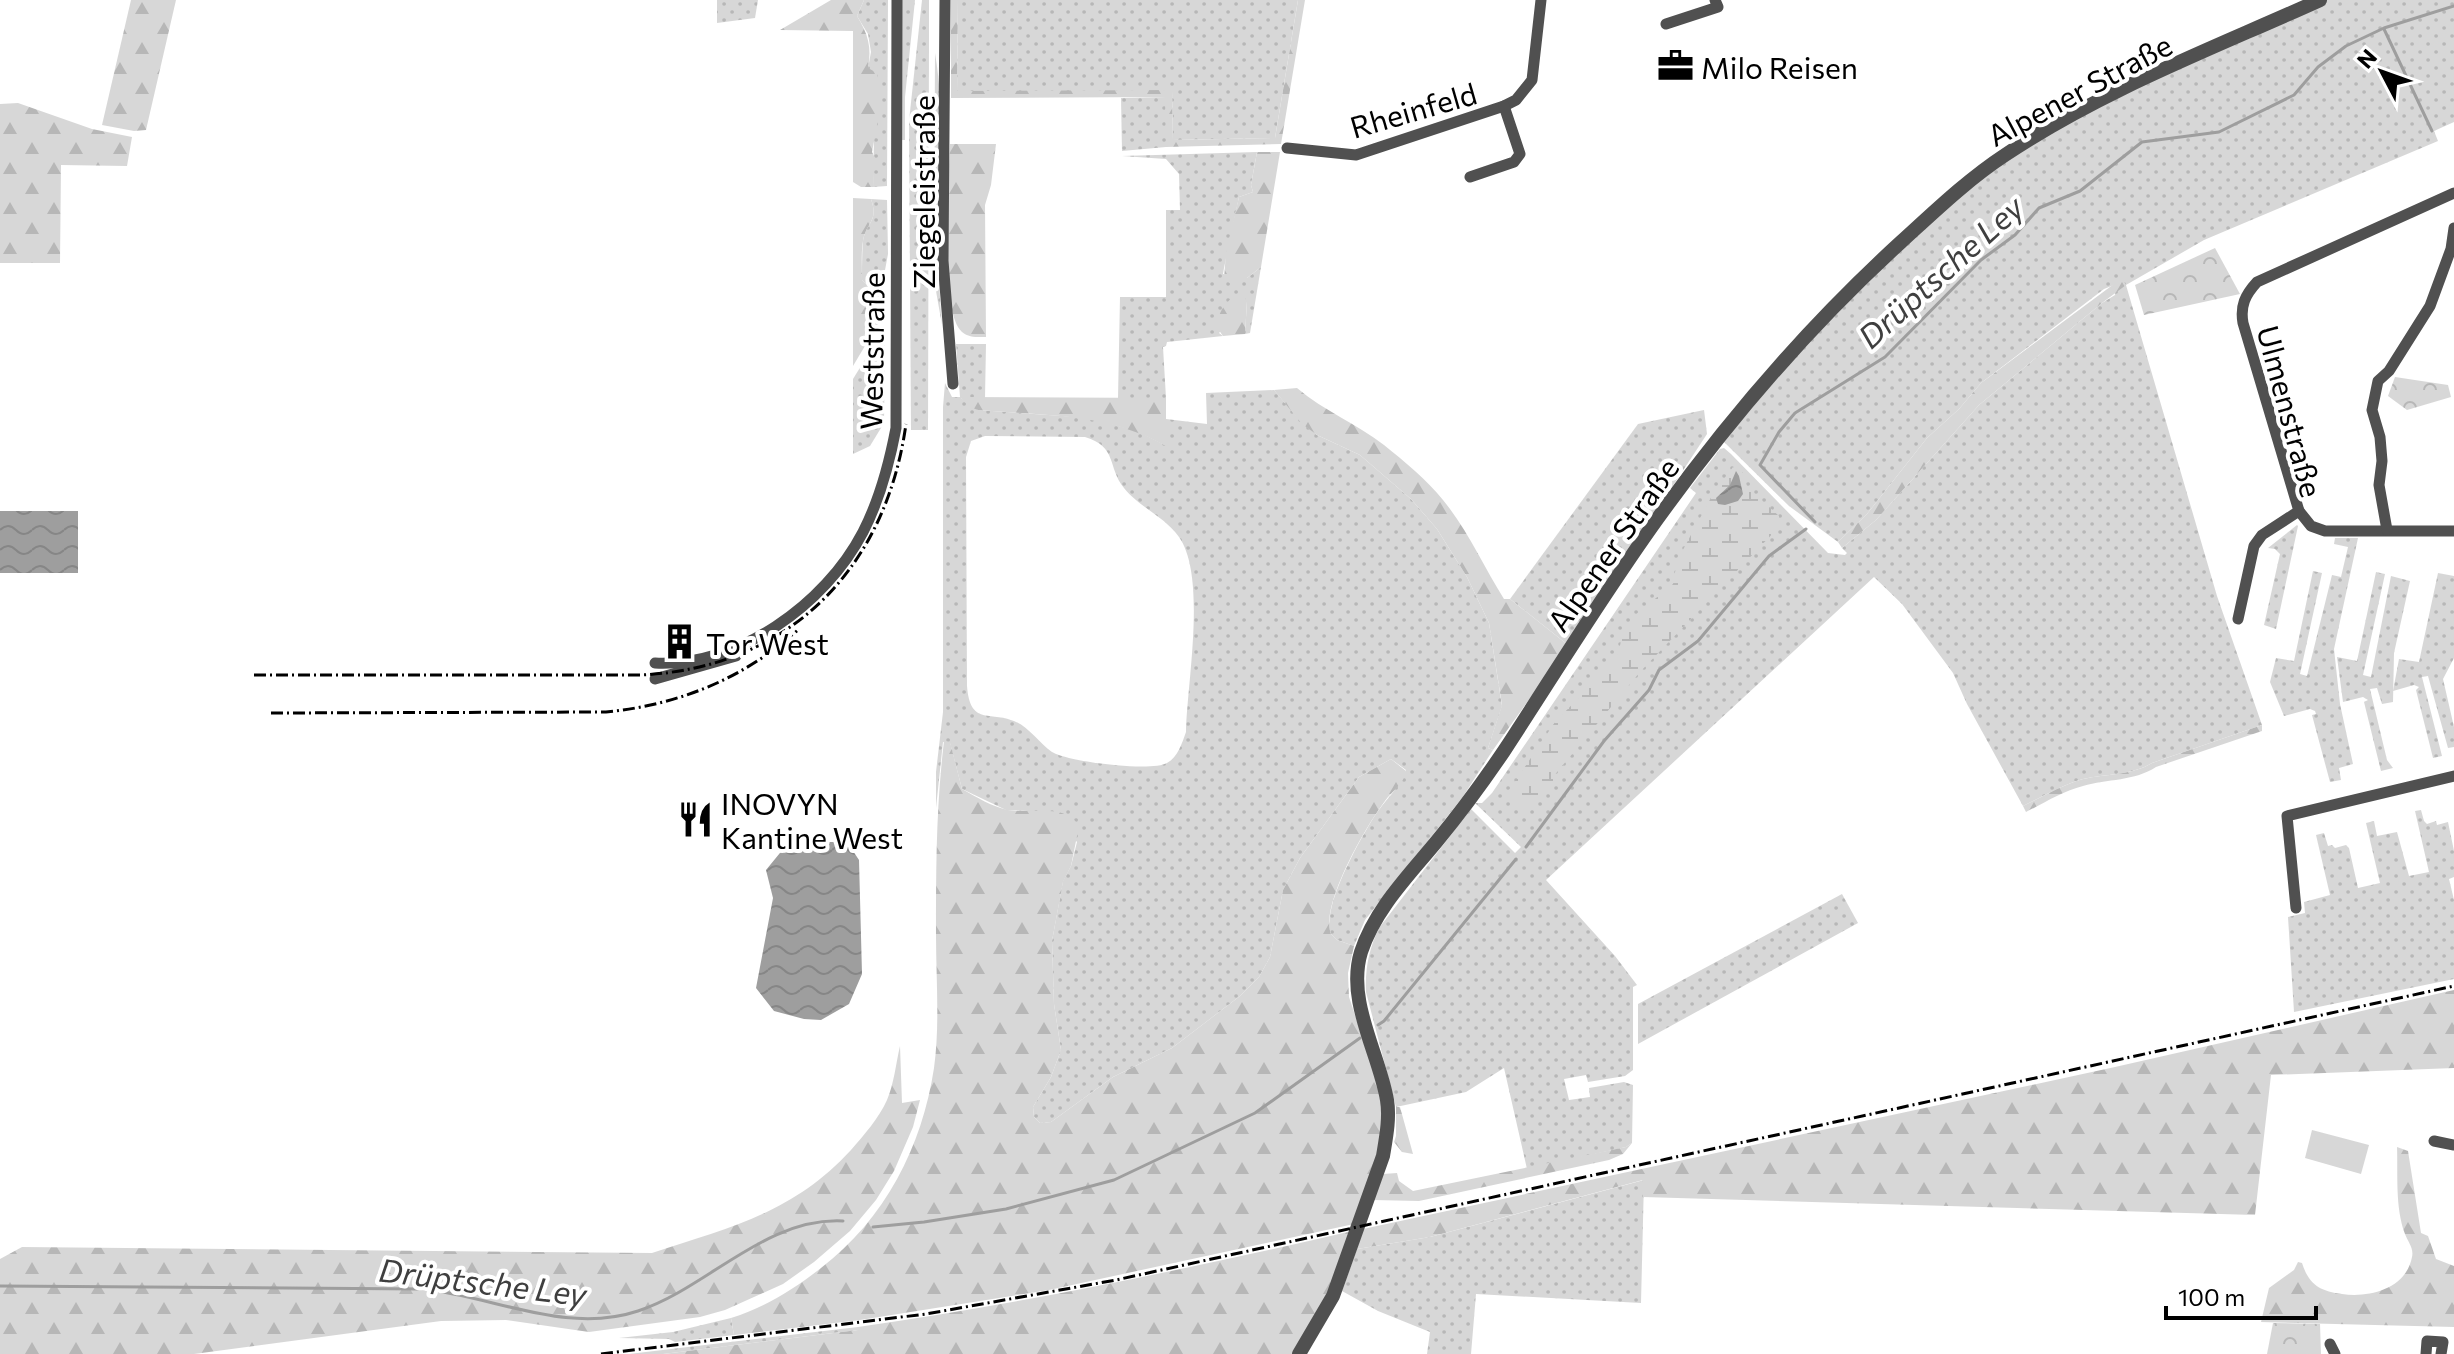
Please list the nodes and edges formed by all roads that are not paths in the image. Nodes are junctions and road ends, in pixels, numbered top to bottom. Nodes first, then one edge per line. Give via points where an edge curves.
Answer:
1 (897, 0) edge
2 (945, 0) edge
3 (1541, 0) edge
4 (1715, 0) edge
5 (2320, 0) edge
6 (1666, 24) dead end
7 (1504, 106) junction
8 (1287, 148) dead end
9 (1470, 177) dead end
10 (2453, 194) edge
11 (2454, 210) edge
12 (2454, 228) edge
13 (953, 384) dead end
14 (2299, 511) junction
15 (2387, 530) junction
16 (2454, 531) edge
17 (2238, 619) dead end
18 (744, 644) junction
19 (655, 663) dead end
20 (655, 679) dead end
21 (2454, 776) edge
22 (2296, 908) dead end
23 (2434, 1141) dead end
24 (2454, 1145) edge
25 (1299, 1354) edge
26 (2426, 1354) edge
27 (2441, 1354) edge

1 - 18 street, Weststraße via 896,428 887,473 862,535 835,573 807,602
2 - 13 street, Ziegeleistraße via 943,261
3 - 7 street, Rheinfeld via 1532,80
4 - 6 street via 1718,7
5 - 25 street, Alpener Straße via 2119,91 2002,156 1857,282 1785,358 1659,517 1485,778 1371,928 1359,958 1359,993 1388,1104 1387,1137 1333,1296
7 - 8 street, Rheinfeld via 1356,155
7 - 9 street, Rheinfeld via 1520,154 1514,162
10 - 11 street
10 - 14 street, Ulmenstraße via 2257,282 2248,292 2243,323
12 - 15 street via 2430,306 2378,381 2372,410 2380,437 2379,485
14 - 15 street via 2311,526 2325,531
14 - 17 street, Ulmenstraße via 2254,546
15 - 16 street
18 - 19 street, Weststraße via 678,664
18 - 20 street, Weststraße via 736,656
21 - 22 street via 2287,816
23 - 24 street
26 - 27 street via 2427,1341 2443,1342

